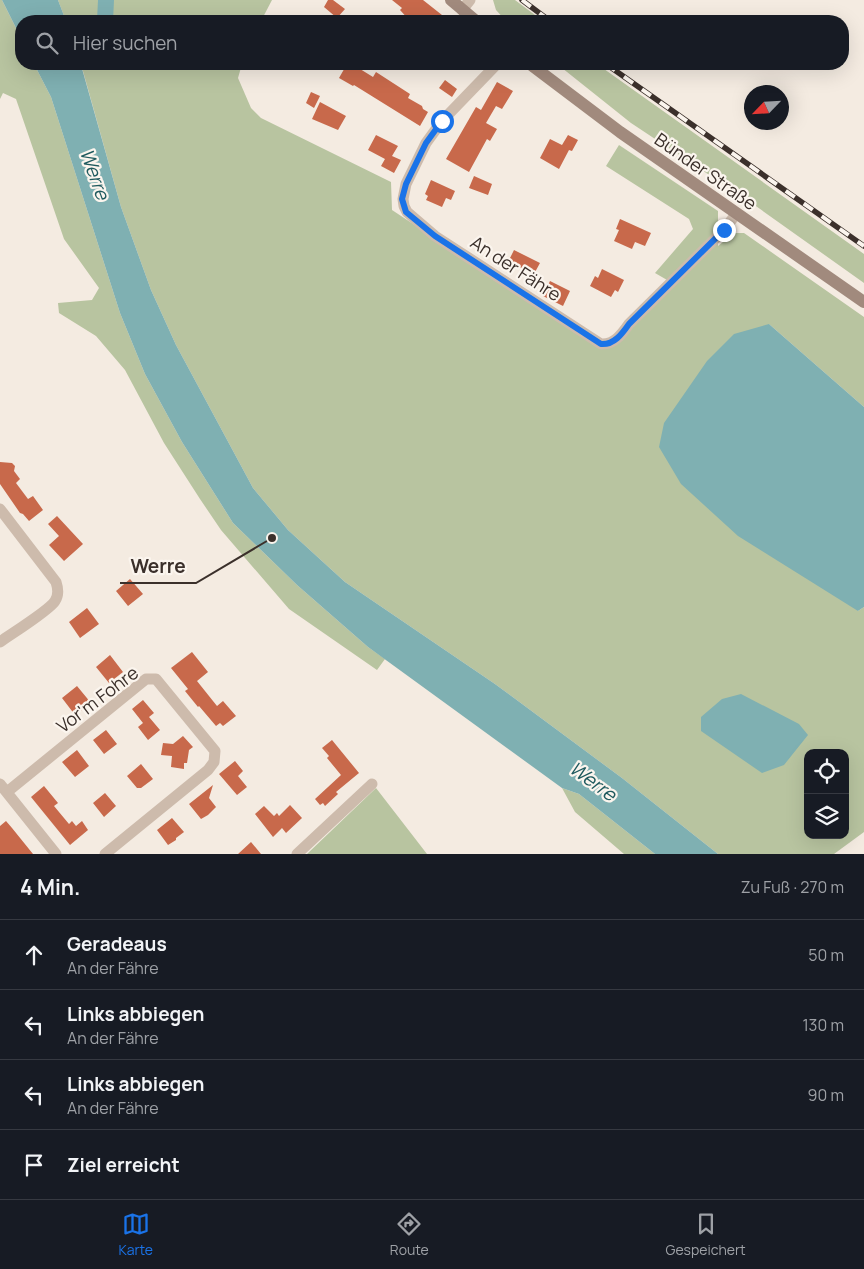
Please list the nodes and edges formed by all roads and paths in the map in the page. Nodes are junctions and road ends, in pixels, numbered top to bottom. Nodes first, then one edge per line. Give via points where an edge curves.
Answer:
1 (451, 0) edge
2 (466, 5) edge
3 (491, 70) edge
4 (538, 70) edge
5 (736, 214) junction
6 (864, 302) edge
7 (0, 509) edge
8 (0, 642) edge
9 (372, 784) dead end
10 (4, 788) edge
11 (56, 854) edge
12 (105, 854) edge
13 (297, 854) edge

1 - 2 main road
3 - 5 street, An der Fähre via 442,121 426,143 406,184 402,199 406,212 435,236 601,344 614,341 622,334
4 - 5 main road, Bünder Straße
5 - 6 main road, Bünder Straße
7 - 8 street via 56,582 57,595 52,604
9 - 13 street
10 - 11 street
10 - 12 street, Vor'm Fohre via 146,679 156,679 215,751 214,762

